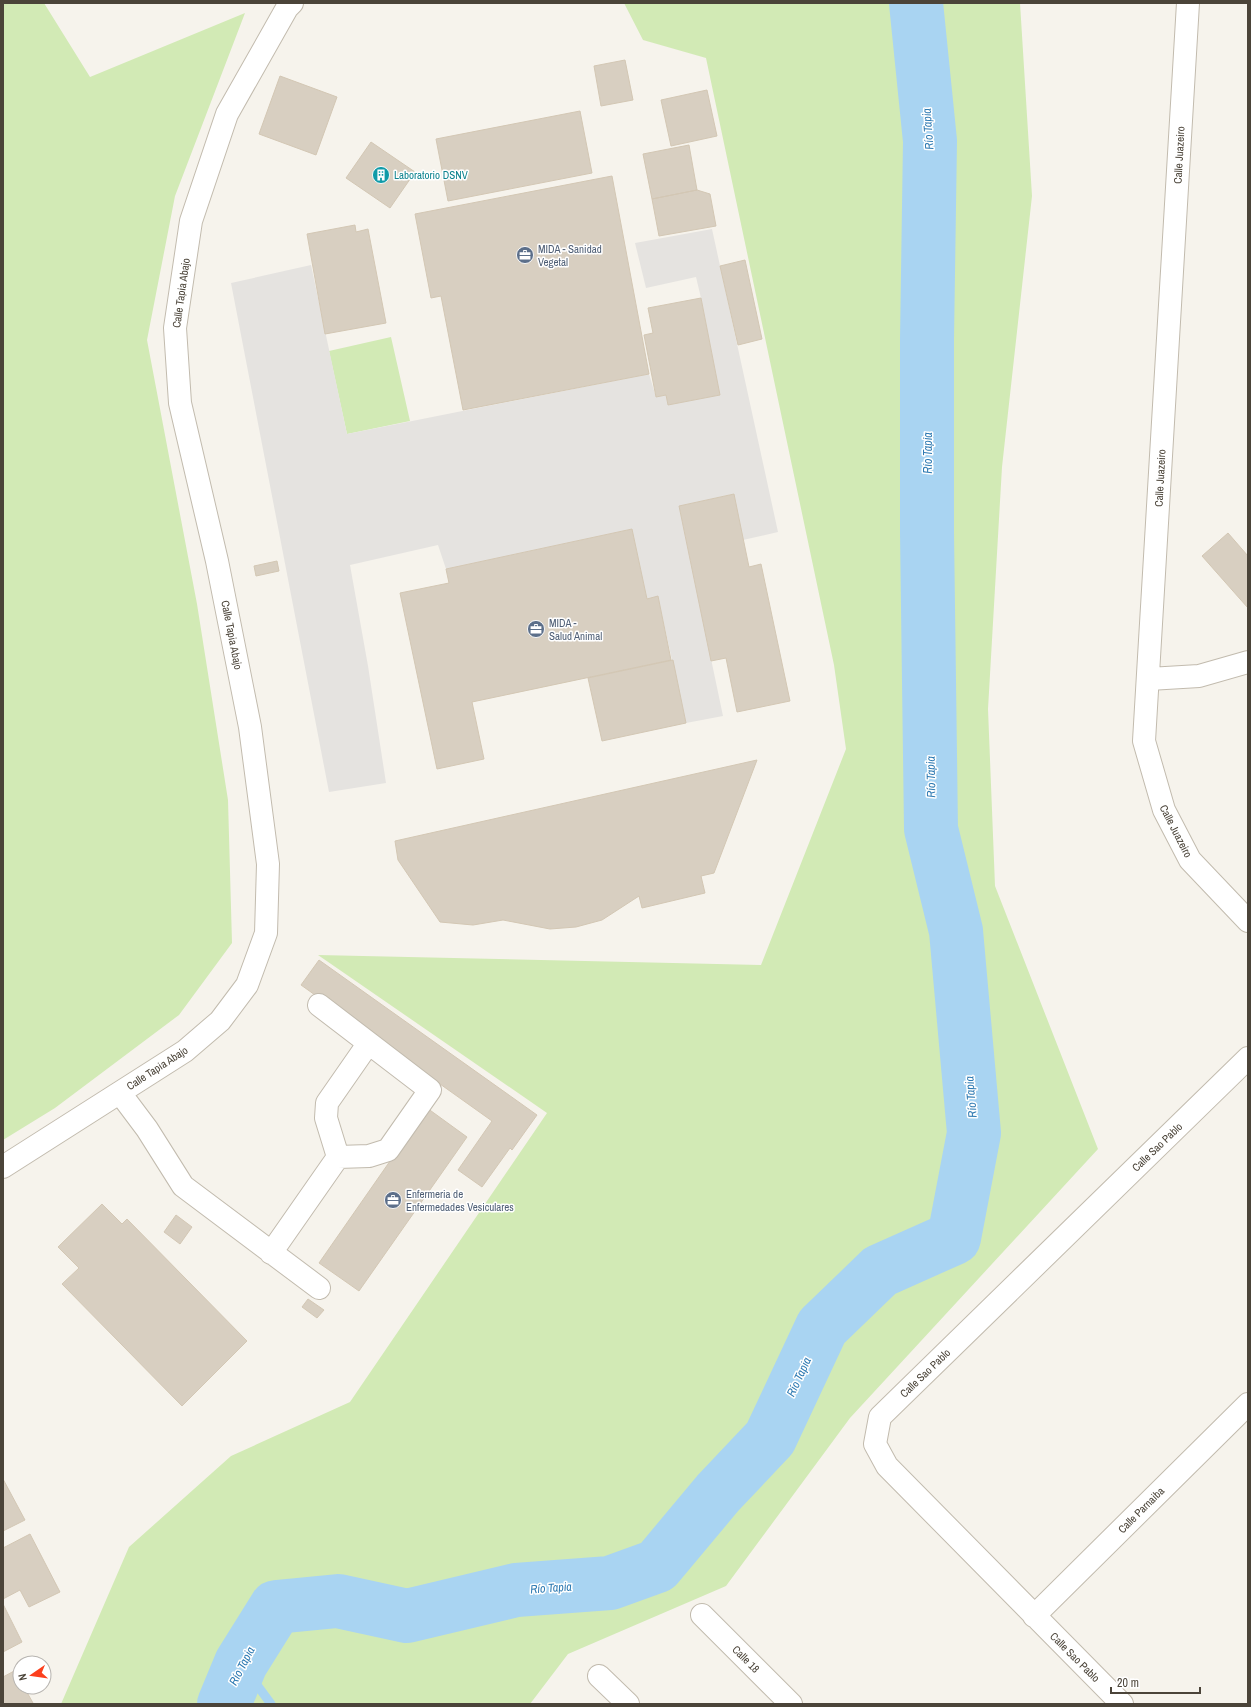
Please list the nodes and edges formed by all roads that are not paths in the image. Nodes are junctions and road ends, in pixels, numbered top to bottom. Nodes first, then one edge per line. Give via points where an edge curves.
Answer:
1 (292, 3) edge
2 (1188, 3) edge
3 (1248, 662) edge
4 (1149, 679) junction
5 (1248, 921) edge
6 (319, 1005) dead end
7 (368, 1044) junction
8 (1248, 1058) edge
9 (120, 1092) junction
10 (338, 1157) junction
11 (3, 1167) edge
12 (271, 1253) junction
13 (319, 1288) dead end
14 (1248, 1404) edge
15 (702, 1615) dead end
16 (1034, 1616) junction
17 (599, 1676) dead end
18 (628, 1704) edge
19 (791, 1704) edge
20 (1122, 1704) edge

1 - 9 street, Calle Tapia Abajo via 227,114 191,222 175,328 180,403 218,561 250,727 268,864 266,932 247,985 220,1021 185,1051
2 - 4 street, Calle Juazeiro
3 - 4 street via 1199,676
4 - 5 street, Calle Juazeiro via 1144,741 1164,810 1190,860
6 - 7 street
7 - 10 street via 327,1103 326,1118
7 - 10 street via 430,1090 388,1150 369,1156
8 - 16 street, Calle Sao Pablo via 880,1417 875,1444 887,1466
9 - 11 street, Calle Tapia Abajo
9 - 12 street via 183,1186
10 - 12 street
12 - 13 street
14 - 16 street, Calle Parnaiba
15 - 19 street, Calle 18
16 - 20 street, Calle Sao Pablo
17 - 18 street

